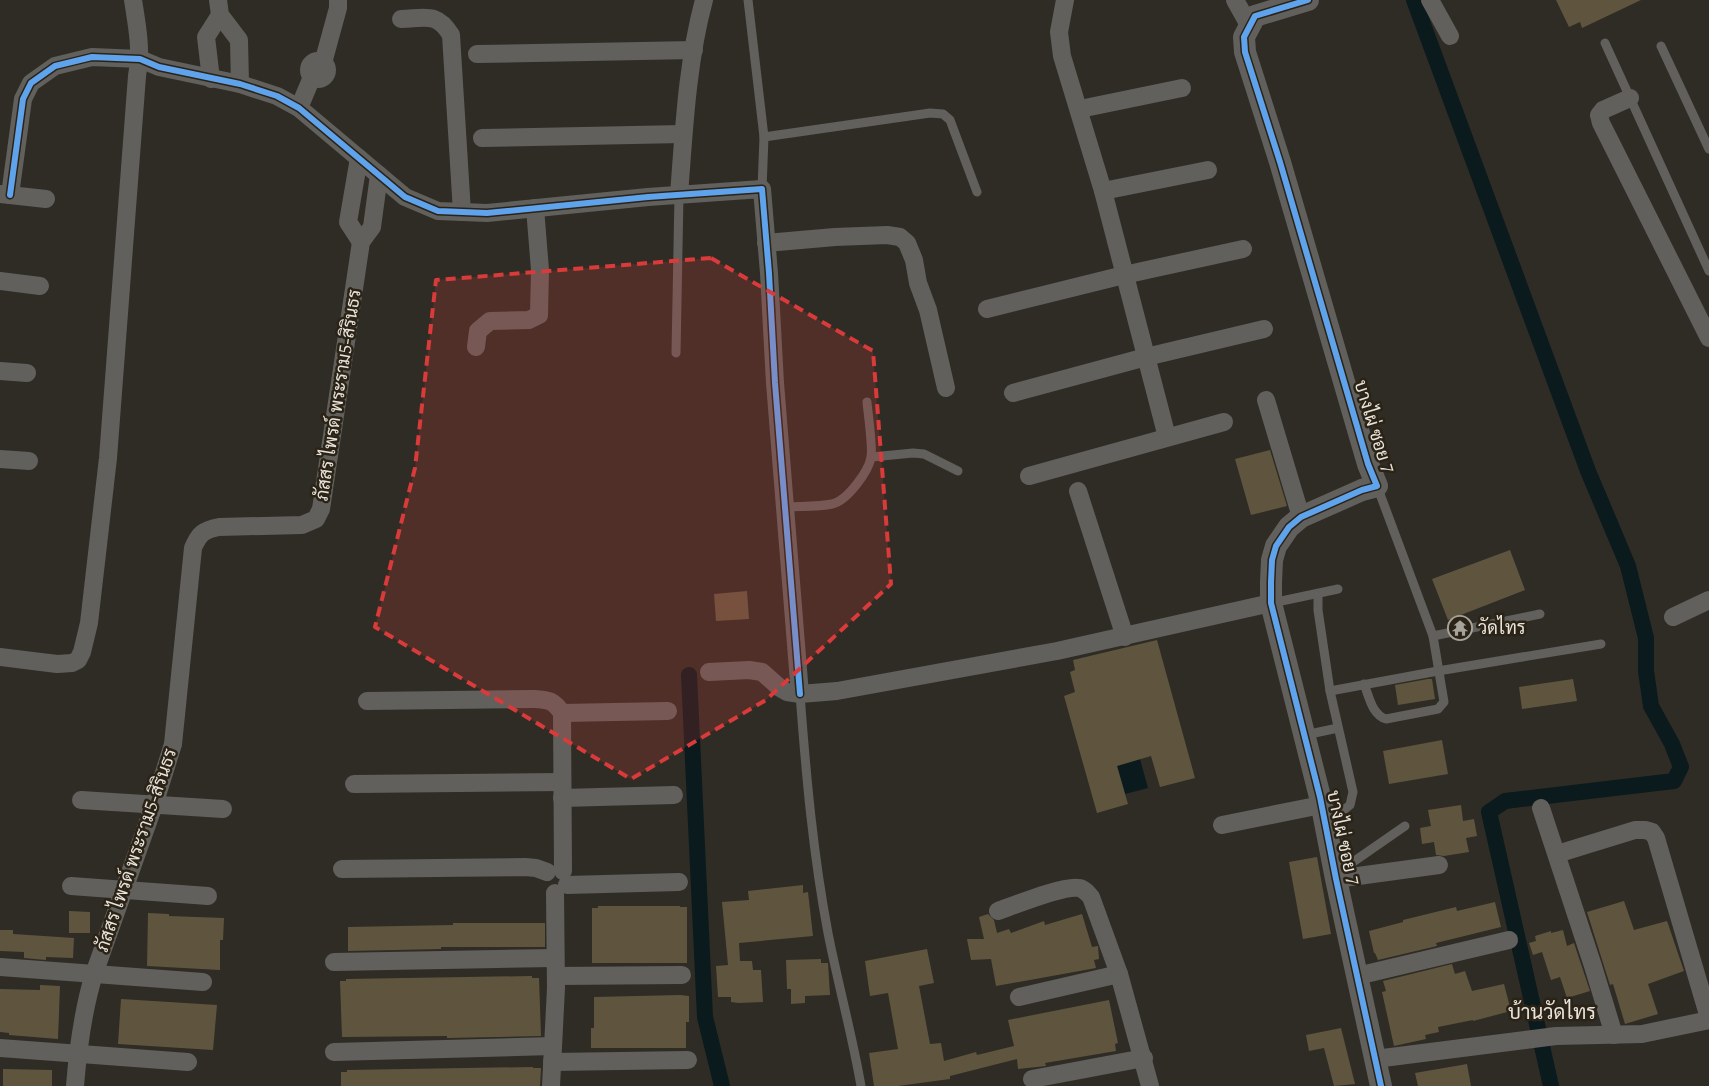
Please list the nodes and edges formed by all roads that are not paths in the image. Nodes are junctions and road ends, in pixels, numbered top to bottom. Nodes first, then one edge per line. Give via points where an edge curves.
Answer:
1 (133, 0) edge
2 (338, 0) edge
3 (704, 0) edge
4 (748, 0) edge
5 (1065, 0) edge
6 (1235, 0) edge
7 (1308, 0) edge
8 (1430, 0) edge
9 (1265, 6) edge
10 (219, 7) edge
11 (401, 19) dead end
12 (1249, 25) junction
13 (1450, 36) dead end
14 (1605, 43) dead end
15 (1661, 46) dead end
16 (694, 50) junction
17 (477, 54) dead end
18 (140, 59) junction
19 (211, 79) junction
20 (240, 84) junction
21 (1182, 88) dead end
22 (1630, 98) junction
23 (299, 108) junction
24 (1080, 109) junction
25 (683, 134) junction
26 (764, 137) junction
27 (482, 138) dead end
28 (1709, 149) edge
29 (359, 158) junction
30 (1208, 170) dead end
31 (379, 175) junction
32 (762, 188) junction
33 (1103, 191) junction
34 (977, 192) dead end
35 (5, 195) edge
36 (679, 195) junction
37 (46, 199) dead end
38 (535, 208) junction
39 (462, 212) junction
40 (361, 242) junction
41 (766, 243) junction
42 (1242, 249) dead end
43 (1709, 270) edge
44 (1124, 275) junction
45 (0, 281) edge
46 (40, 286) dead end
47 (987, 309) dead end
48 (1704, 316) edge
49 (1264, 329) dead end
50 (1709, 338) edge
51 (476, 347) dead end
52 (676, 353) dead end
53 (1146, 357) junction
54 (0, 370) edge
55 (27, 373) dead end
56 (946, 388) dead end
57 (1013, 393) dead end
58 (1266, 400) dead end
59 (867, 402) dead end
60 (1224, 422) dead end
61 (1167, 437) junction
62 (872, 457) junction
63 (0, 459) edge
64 (29, 462) dead end
65 (958, 471) dead end
66 (1029, 476) dead end
67 (1377, 486) junction
68 (1078, 491) dead end
69 (786, 507) junction
70 (1302, 517) junction
71 (1338, 589) dead end
72 (1318, 594) junction
73 (1709, 600) edge
74 (1272, 603) junction
75 (1540, 614) dead end
76 (1673, 617) dead end
77 (1433, 636) junction
78 (1125, 637) junction
79 (1601, 644) dead end
80 (0, 657) edge
81 (1438, 671) junction
82 (709, 672) dead end
83 (1364, 684) junction
84 (1330, 691) junction
85 (800, 694) junction
86 (367, 701) dead end
87 (668, 710) dead end
88 (562, 713) junction
89 (1338, 728) junction
90 (1305, 736) junction
91 (354, 784) dead end
92 (562, 790) junction
93 (674, 795) dead end
94 (81, 800) dead end
95 (154, 806) junction
96 (1541, 808) dead end
97 (223, 809) dead end
98 (1322, 810) junction
99 (1222, 825) dead end
100 (1405, 826) dead end
101 (1557, 854) junction
102 (1439, 866) dead end
103 (342, 869) dead end
104 (1335, 874) junction
105 (558, 880) junction
106 (679, 882) dead end
107 (71, 886) dead end
108 (123, 891) junction
109 (208, 896) dead end
110 (998, 911) dead end
111 (1509, 940) dead end
112 (555, 958) junction
113 (334, 962) dead end
114 (0, 967) edge
115 (94, 974) junction
116 (1119, 974) junction
117 (682, 975) dead end
118 (556, 976) junction
119 (1356, 976) junction
120 (203, 982) dead end
121 (1019, 997) dead end
122 (1709, 1019) edge
123 (1614, 1035) junction
124 (0, 1048) edge
125 (334, 1052) dead end
126 (78, 1053) junction
127 (552, 1054) junction
128 (1144, 1058) junction
129 (1375, 1059) junction
130 (688, 1060) dead end
131 (188, 1062) dead end
132 (1032, 1079) dead end
133 (75, 1086) edge
134 (551, 1086) edge
135 (861, 1086) edge
136 (1150, 1086) edge
137 (1381, 1086) edge

1 - 18 street
2 - 23 street via 323,63 325,75 317,79 312,77
3 - 16 street
4 - 26 lane
5 - 24 street via 1059,32 1062,56
6 - 12 street
7 - 9 street
8 - 13 street
9 - 12 street
10 - 19 street via 206,37
10 - 20 street via 239,40
11 - 39 street via 430,17 443,23 451,35
12 - 67 street, บางไผ่ ซอย 7 via 1244,37 1245,52
14 - 22 lane
15 - 28 lane
16 - 17 street
16 - 25 street
18 - 19 street via 159,67
18 - 35 street via 92,57 55,66 31,83 23,99
18 - 80 street via 108,458 89,623 82,652 72,663
19 - 20 street
20 - 23 street via 277,96
21 - 24 street
22 - 43 lane
22 - 48 street via 1599,115
23 - 29 street
24 - 33 street
25 - 27 street
25 - 36 street
26 - 32 lane
26 - 34 lane via 930,113 943,114 950,120
29 - 31 street
29 - 40 street via 348,222
30 - 33 street
31 - 39 street via 405,197 438,211
31 - 40 street via 372,227
32 - 36 street
32 - 41 street
33 - 44 street
35 - 37 street
36 - 38 street
36 - 52 lane
38 - 39 street via 488,214
38 - 51 street via 540,270 539,315 530,320 490,321 478,331
40 - 95 street, ภัสสร ไพรด์ พระราม5-สิรินธร via 321,510 316,519 302,525 219,527 207,529 198,536 192,548 173,744
41 - 56 street via 835,236 900,237 907,243 914,260
41 - 69 street
42 - 44 street
44 - 47 street
44 - 53 street
45 - 46 street
48 - 50 street
49 - 53 street
53 - 57 street
53 - 61 street
54 - 55 street
58 - 70 street
59 - 62 lane
60 - 61 street
61 - 66 street
62 - 65 lane via 924,454
62 - 69 lane via 842,500 833,504
63 - 64 street
67 - 70 street, บางไผ่ ซอย 7
67 - 77 lane
68 - 78 street
69 - 85 street
70 - 74 street, บางไผ่ ซอย 7 via 1289,527 1276,546 1272,560
71 - 72 lane
72 - 74 lane
72 - 84 lane
73 - 76 street
74 - 78 street
74 - 90 street, บางไผ่ ซอย 7
75 - 77 lane
77 - 81 lane
78 - 85 street via 871,686
79 - 81 lane
81 - 83 lane
81 - 83 lane via 1444,702 1438,709 1386,719 1376,712
82 - 85 street via 762,672 780,688
83 - 84 lane
84 - 89 lane
85 - 135 lane via 814,842 828,933
86 - 88 street via 546,700 555,703
87 - 88 street
88 - 92 street
89 - 90 lane
89 - 98 lane via 1353,799 1345,809
90 - 98 street, บางไผ่ ซอย 7
91 - 92 street
92 - 93 street
92 - 105 street
94 - 95 street
95 - 97 street
95 - 108 street, ภัสสร ไพรด์ พระราม5-สิรินธร
96 - 101 street
98 - 99 street
98 - 104 street, บางไผ่ ซอย 7
100 - 104 lane
101 - 122 street via 1634,830 1652,832
101 - 123 street
102 - 104 street
103 - 105 street via 525,867 536,868
104 - 119 street, บางไผ่ ซอย 7
105 - 106 street
105 - 112 street
107 - 108 street
108 - 109 street
108 - 115 street, ภัสสร ไพรด์ พระราม5-สิรินธร
110 - 116 street via 1067,888 1086,890
111 - 119 street
112 - 113 street
112 - 118 street
114 - 115 street
115 - 120 street
115 - 126 street, ภัสสร ไพรด์ พระราม5-สิรินธร
116 - 121 street
116 - 128 street
117 - 118 street
118 - 127 street
119 - 129 street, บางไผ่ ซอย 7
122 - 123 street via 1642,1034
123 - 129 street via 1556,1036
124 - 126 street
125 - 127 street
126 - 131 street
126 - 133 street, ภัสสร ไพรด์ พระราม5-สิรินธร
127 - 130 street
127 - 134 street
128 - 132 street
128 - 136 street
129 - 137 street, บางไผ่ ซอย 7

